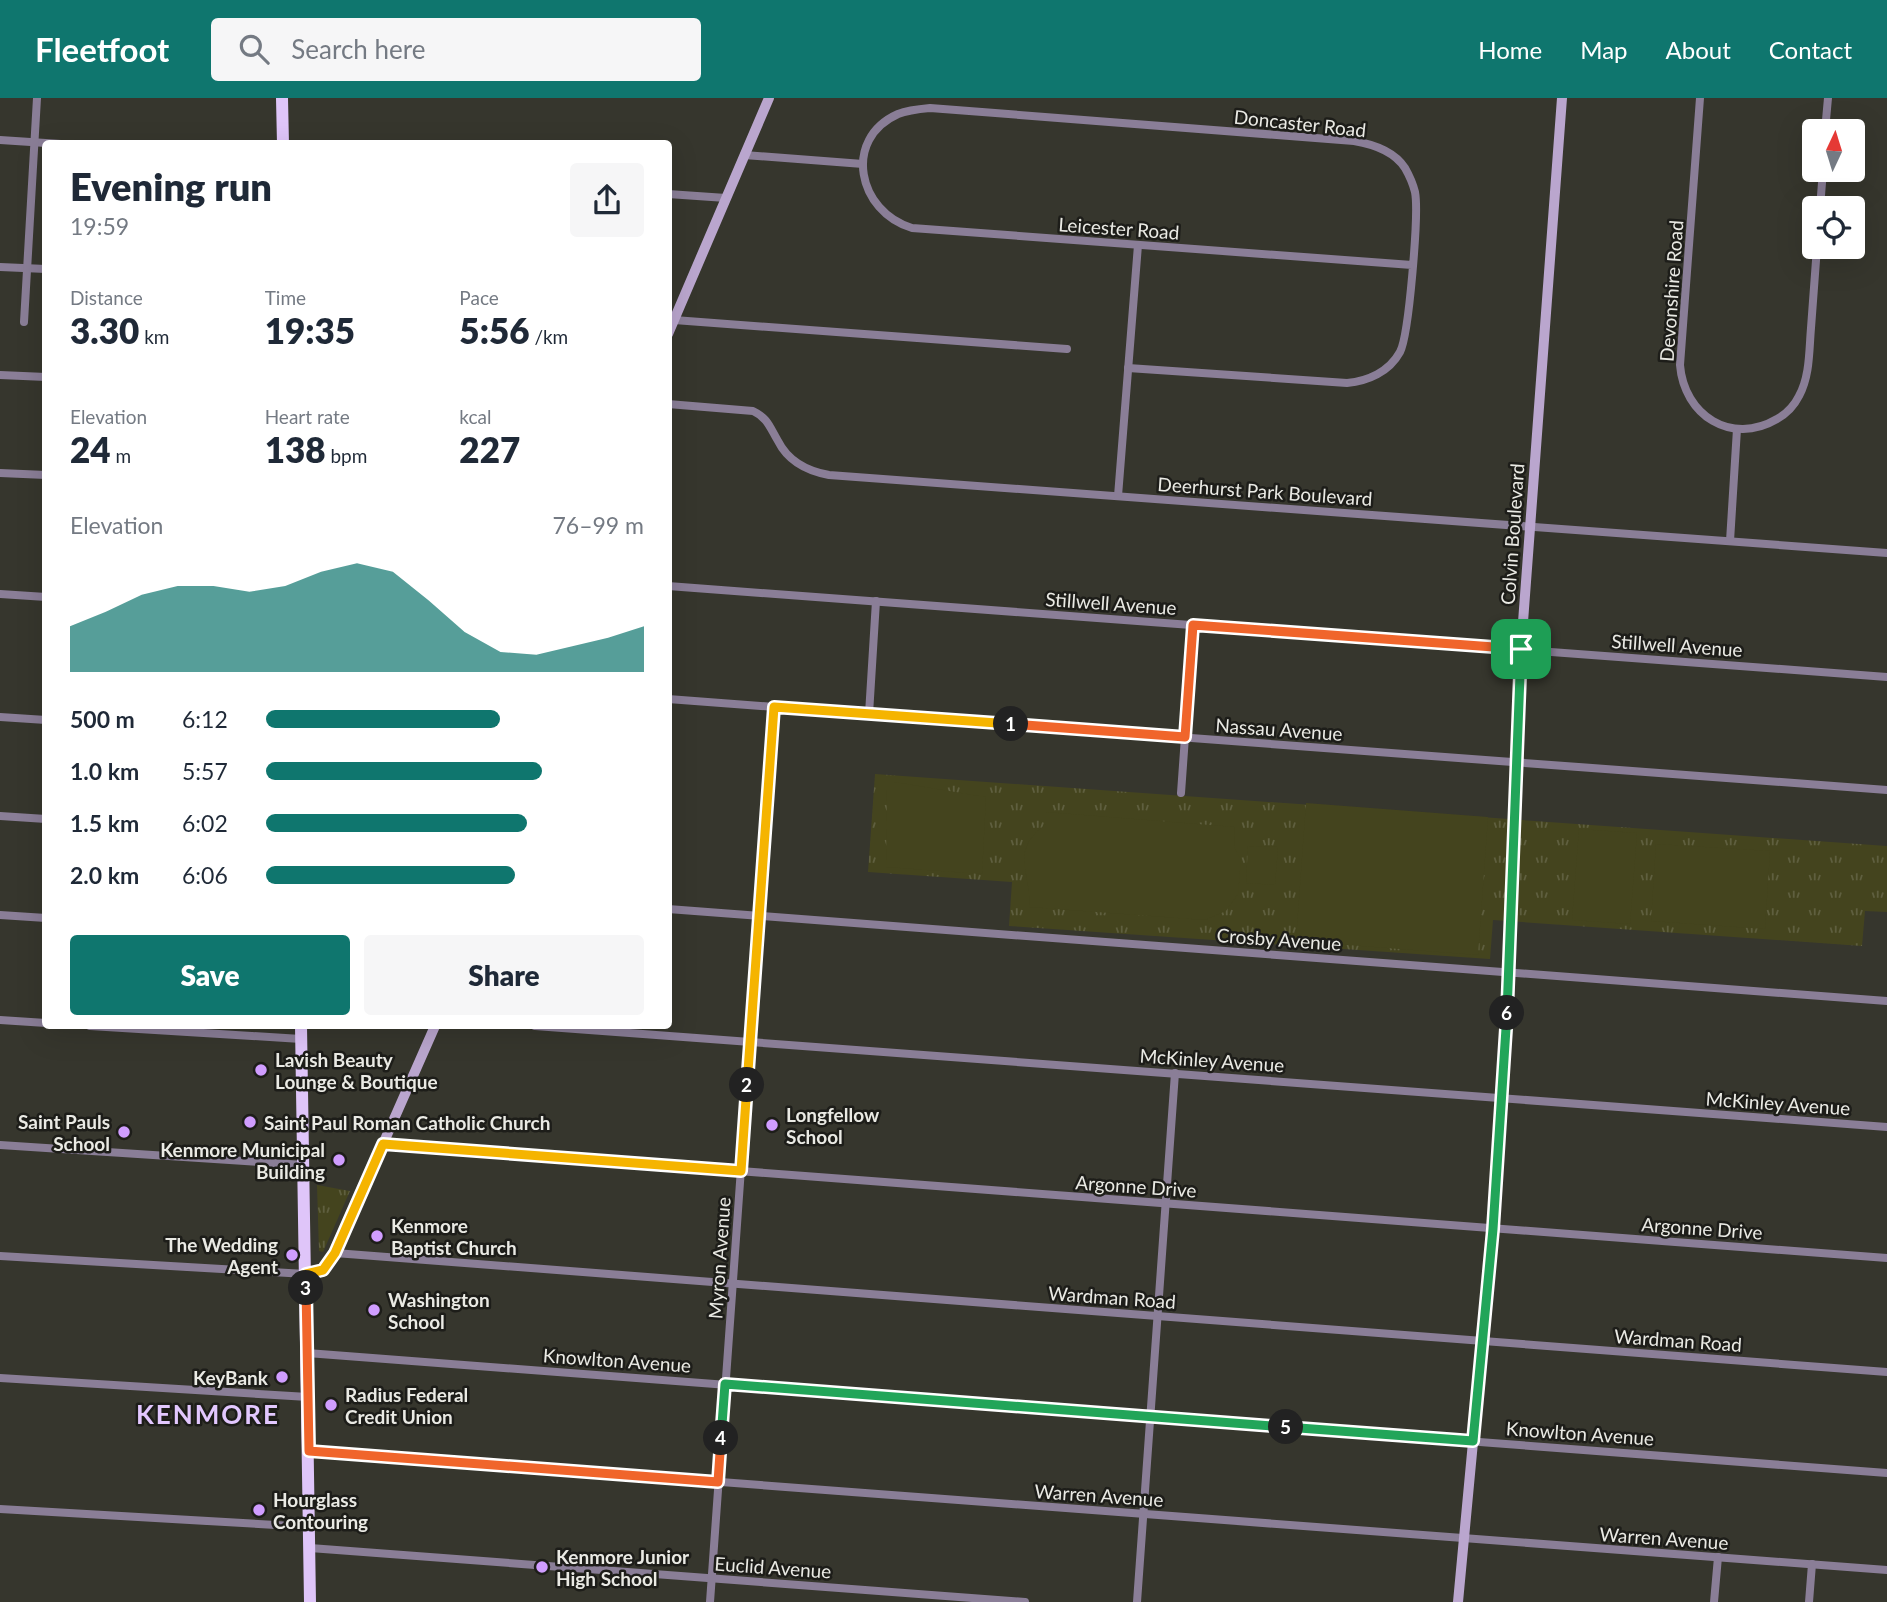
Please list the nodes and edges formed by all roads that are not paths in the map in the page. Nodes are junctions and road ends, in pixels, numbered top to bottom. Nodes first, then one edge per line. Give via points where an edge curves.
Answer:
1 (37, 98) edge
2 (282, 98) edge
3 (769, 98) edge
4 (1562, 98) edge
5 (1700, 98) edge
6 (1828, 98) edge
7 (1826, 119) edge
8 (0, 140) edge
9 (283, 140) edge
10 (34, 142) junction
11 (42, 143) edge
12 (744, 155) junction
13 (863, 164) junction
14 (672, 194) edge
15 (726, 198) junction
16 (1138, 245) junction
17 (1816, 259) edge
18 (1412, 265) junction
19 (0, 267) edge
20 (27, 268) junction
21 (42, 269) edge
22 (674, 313) edge
23 (24, 322) dead end
24 (1067, 349) dead end
25 (1128, 368) junction
26 (0, 375) edge
27 (42, 377) edge
28 (672, 404) edge
29 (1737, 429) junction
30 (0, 473) edge
31 (42, 475) edge
32 (1118, 496) junction
33 (1531, 527) junction
34 (1730, 541) junction
35 (1887, 553) edge
36 (672, 586) edge
37 (0, 594) edge
38 (42, 597) edge
39 (876, 601) junction
40 (1193, 625) junction
41 (1521, 649) junction
42 (1887, 677) edge
43 (672, 699) edge
44 (774, 707) junction
45 (869, 713) junction
46 (0, 717) edge
47 (42, 720) edge
48 (1185, 737) junction
49 (1516, 762) junction
50 (1887, 790) edge
51 (1181, 793) dead end
52 (0, 816) edge
53 (42, 819) edge
54 (672, 909) edge
55 (0, 915) edge
56 (759, 916) junction
57 (42, 918) edge
58 (1508, 972) junction
59 (1887, 1001) edge
60 (0, 1020) edge
61 (42, 1023) edge
62 (139, 1029) edge
63 (301, 1029) edge
64 (434, 1029) edge
65 (578, 1029) edge
66 (301, 1039) junction
67 (750, 1041) junction
68 (1175, 1073) junction
69 (1503, 1098) junction
70 (1887, 1127) edge
71 (383, 1144) junction
72 (0, 1145) edge
73 (304, 1165) junction
74 (741, 1171) junction
75 (1167, 1204) junction
76 (1493, 1229) junction
77 (335, 1253) junction
78 (0, 1256) edge
79 (1887, 1258) edge
80 (306, 1274) junction
81 (733, 1284) junction
82 (1158, 1316) junction
83 (1483, 1341) junction
84 (307, 1353) junction
85 (1887, 1372) edge
86 (0, 1378) edge
87 (725, 1384) junction
88 (308, 1397) junction
89 (1150, 1417) junction
90 (1473, 1441) junction
91 (309, 1451) junction
92 (1887, 1473) edge
93 (718, 1482) junction
94 (0, 1509) edge
95 (1143, 1514) junction
96 (310, 1527) junction
97 (1464, 1539) junction
98 (310, 1548) junction
99 (1718, 1558) junction
100 (1812, 1564) junction
101 (1887, 1570) edge
102 (711, 1578) junction
103 (310, 1602) edge
104 (710, 1602) edge
105 (1025, 1602) edge
106 (1137, 1602) edge
107 (1458, 1602) edge
108 (1714, 1602) edge
109 (1809, 1602) edge

1 - 10 street
2 - 9 main road
3 - 12 street
4 - 33 street, Colvin Boulevard
5 - 29 street, Devonshire Road via 1681,377 1687,395 1700,411 1718,424
6 - 7 street
8 - 10 street
10 - 11 street
10 - 20 street
12 - 13 street
12 - 15 street
13 - 16 street, Leicester Road via 874,203 902,225
13 - 18 street, Doncaster Road via 869,141 882,125 906,111 930,108 1364,143 1400,162 1410,177 1416,206
14 - 15 street
15 - 22 street
16 - 18 street, Leicester Road
16 - 25 street
17 - 29 street via 1807,372 1799,396 1770,423
18 - 25 street, Doncaster Road via 1405,340 1395,360 1368,379 1347,383
19 - 20 street
20 - 21 street
20 - 23 street
22 - 24 street
25 - 32 street
26 - 27 street
28 - 32 street, Deerhurst Park Boulevard via 761,414 789,457 819,473
29 - 34 street
30 - 31 street
32 - 33 street, Deerhurst Park Boulevard
33 - 34 street, Deerhurst Park Boulevard
33 - 41 street, Colvin Boulevard
34 - 35 street, Deerhurst Park Boulevard
36 - 39 street, Stillwell Avenue
37 - 38 street
39 - 40 street, Stillwell Avenue
39 - 45 street
40 - 41 street, Stillwell Avenue
40 - 48 street
41 - 42 street, Stillwell Avenue
41 - 49 street, Colvin Boulevard
43 - 44 street, Nassau Avenue
44 - 45 street, Nassau Avenue
44 - 56 street, Myron Avenue
45 - 48 street, Nassau Avenue
46 - 47 street
48 - 49 street, Nassau Avenue
48 - 51 street
49 - 50 street, Nassau Avenue
49 - 58 street, Colvin Boulevard
52 - 53 street
54 - 56 street, Crosby Avenue
55 - 57 street
56 - 58 street, Crosby Avenue
56 - 67 street, Myron Avenue
58 - 59 street, Crosby Avenue
58 - 69 street, Colvin Boulevard
60 - 61 street
62 - 66 street
63 - 66 main road
64 - 71 street
65 - 67 street, McKinley Avenue
66 - 73 main road
67 - 68 street, McKinley Avenue
67 - 74 street, Myron Avenue
68 - 69 street, McKinley Avenue
68 - 75 street
69 - 70 street, McKinley Avenue
69 - 76 street, Colvin Boulevard
71 - 74 street, Argonne Drive
71 - 77 street
72 - 73 street
73 - 80 main road
74 - 75 street, Argonne Drive
74 - 81 street, Myron Avenue
75 - 76 street, Argonne Drive
75 - 82 street
76 - 79 street, Argonne Drive
76 - 83 street, Colvin Boulevard
77 - 80 street via 323,1270
77 - 81 street, Wardman Road
78 - 80 street
80 - 84 main road
81 - 82 street, Wardman Road
81 - 87 street, Myron Avenue
82 - 83 street, Wardman Road
82 - 89 street
83 - 85 street, Wardman Road
83 - 90 street, Colvin Boulevard
84 - 87 street, Knowlton Avenue
84 - 88 main road
86 - 88 street
87 - 89 street, Knowlton Avenue
87 - 93 street, Myron Avenue
88 - 91 main road
89 - 90 street, Knowlton Avenue
89 - 95 street
90 - 92 street, Knowlton Avenue
90 - 97 street, Colvin Boulevard
91 - 93 street, Warren Avenue
91 - 96 main road
93 - 95 street, Warren Avenue
93 - 102 street, Myron Avenue
94 - 96 street
95 - 97 street, Warren Avenue
95 - 106 street
96 - 98 main road
97 - 99 street, Warren Avenue
97 - 107 street, Colvin Boulevard
98 - 102 street, Euclid Avenue
98 - 103 main road
99 - 100 street, Warren Avenue
99 - 108 street
100 - 101 street, Warren Avenue
100 - 109 street
102 - 104 street, Myron Avenue
102 - 105 street, Euclid Avenue

